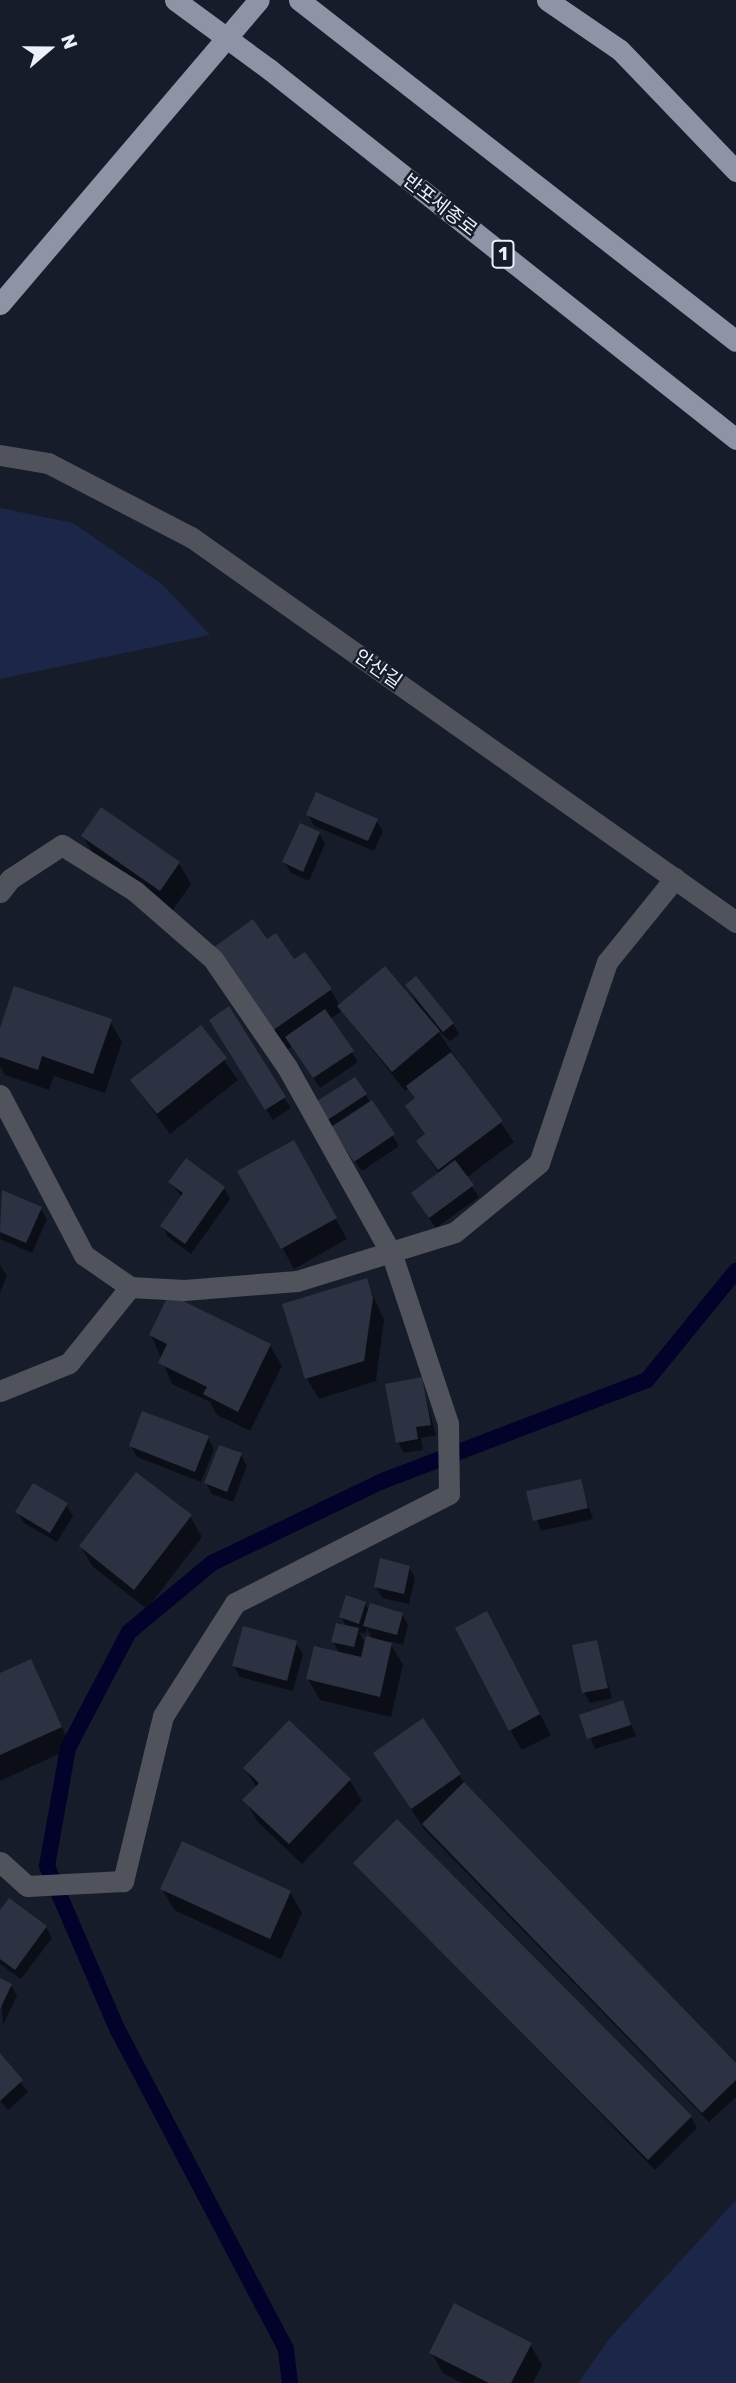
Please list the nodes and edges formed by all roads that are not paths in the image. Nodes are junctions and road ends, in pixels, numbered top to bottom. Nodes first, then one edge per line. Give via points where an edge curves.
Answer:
1 (175, 0) edge
2 (259, 0) edge
3 (299, 0) edge
4 (547, 0) edge
5 (736, 171) edge
6 (0, 304) edge
7 (736, 341) edge
8 (736, 439) edge
9 (0, 455) edge
10 (675, 878) junction
11 (0, 892) edge
12 (736, 922) edge
13 (0, 1096) edge
14 (392, 1255) junction
15 (130, 1287) junction
16 (0, 1391) edge
17 (0, 1862) edge

1 - 8 highway, 반포세종로 / 1, bridge via 269,69
2 - 6 highway
3 - 7 highway
4 - 5 highway via 620,50
9 - 10 street, 안산길 via 48,463 191,537
10 - 12 street, 안산길
10 - 14 street via 607,962 539,1163 455,1232
11 - 14 street via 10,879 62,845 135,891 213,959 287,1067
13 - 15 street via 84,1255
14 - 15 street via 297,1281 184,1290
14 - 17 street via 448,1423 449,1494 235,1603 163,1716 123,1881 27,1886
15 - 16 street via 69,1363

